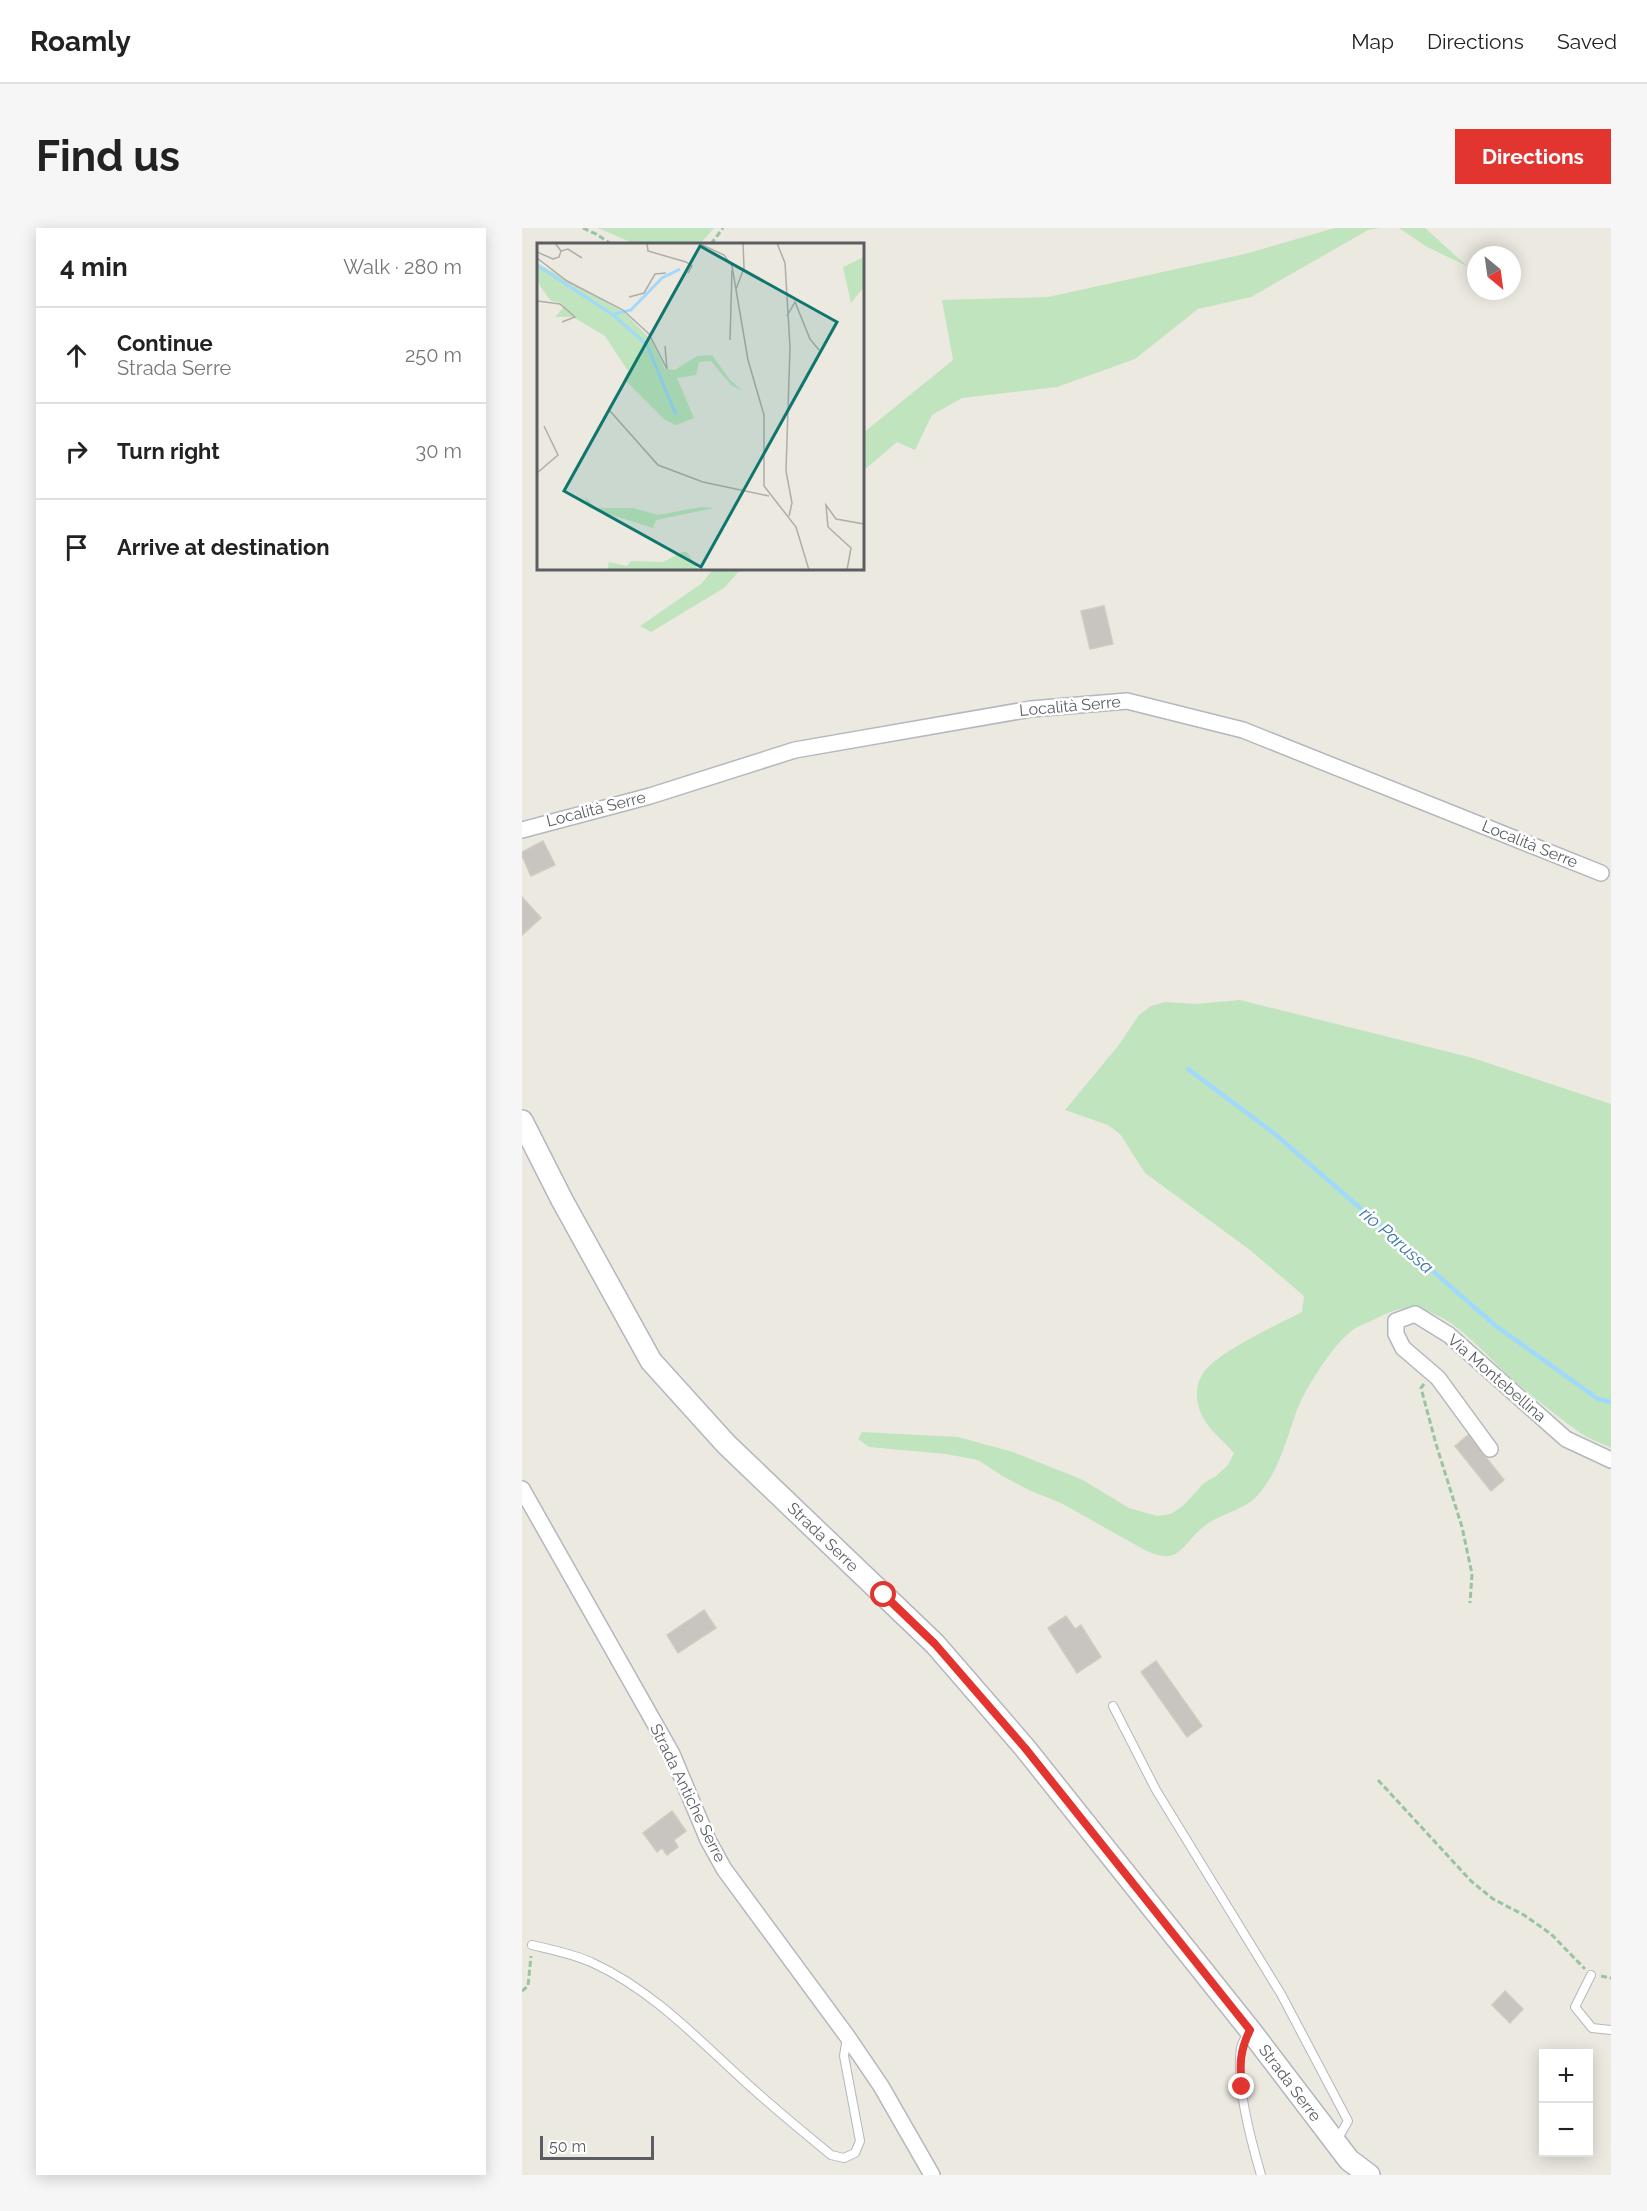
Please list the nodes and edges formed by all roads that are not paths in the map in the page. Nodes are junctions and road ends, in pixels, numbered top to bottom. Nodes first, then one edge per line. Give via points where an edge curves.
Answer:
1 (522, 830) edge
2 (1601, 873) dead end
3 (522, 1121) edge
4 (1490, 1449) dead end
5 (1611, 1460) edge
6 (522, 1489) edge
7 (1113, 1706) dead end
8 (532, 1945) road end
9 (1591, 1974) road end
10 (1250, 2030) junction
11 (1611, 2030) edge
12 (847, 2036) junction
13 (1335, 2142) junction
14 (932, 2175) edge
15 (1261, 2175) edge
16 (1369, 2175) edge

1 - 2 street, Località Serre via 650,796 795,750 1030,709 1127,701 1243,730
3 - 10 main road, Strada Serre via 651,1361 726,1444 935,1644 1025,1748
4 - 5 street, Via Montebellina via 1438,1378 1404,1347 1396,1334 1396,1321 1414,1314 1449,1335 1566,1439
6 - 12 street, Strada Antiche Serre via 672,1754 724,1869
7 - 13 lane via 1156,1790 1281,1994 1348,2121
8 - 12 lane via 567,1953 628,1981 831,2155 844,2158 855,2153 860,2141 844,2056
9 - 11 lane via 1575,2007 1592,2028
10 - 13 main road, Strada Serre
10 - 15 lane via 1242,2046 1239,2069 1251,2142
12 - 14 street, Strada Antiche Serre
13 - 16 main road, Strada Serre via 1349,2160

